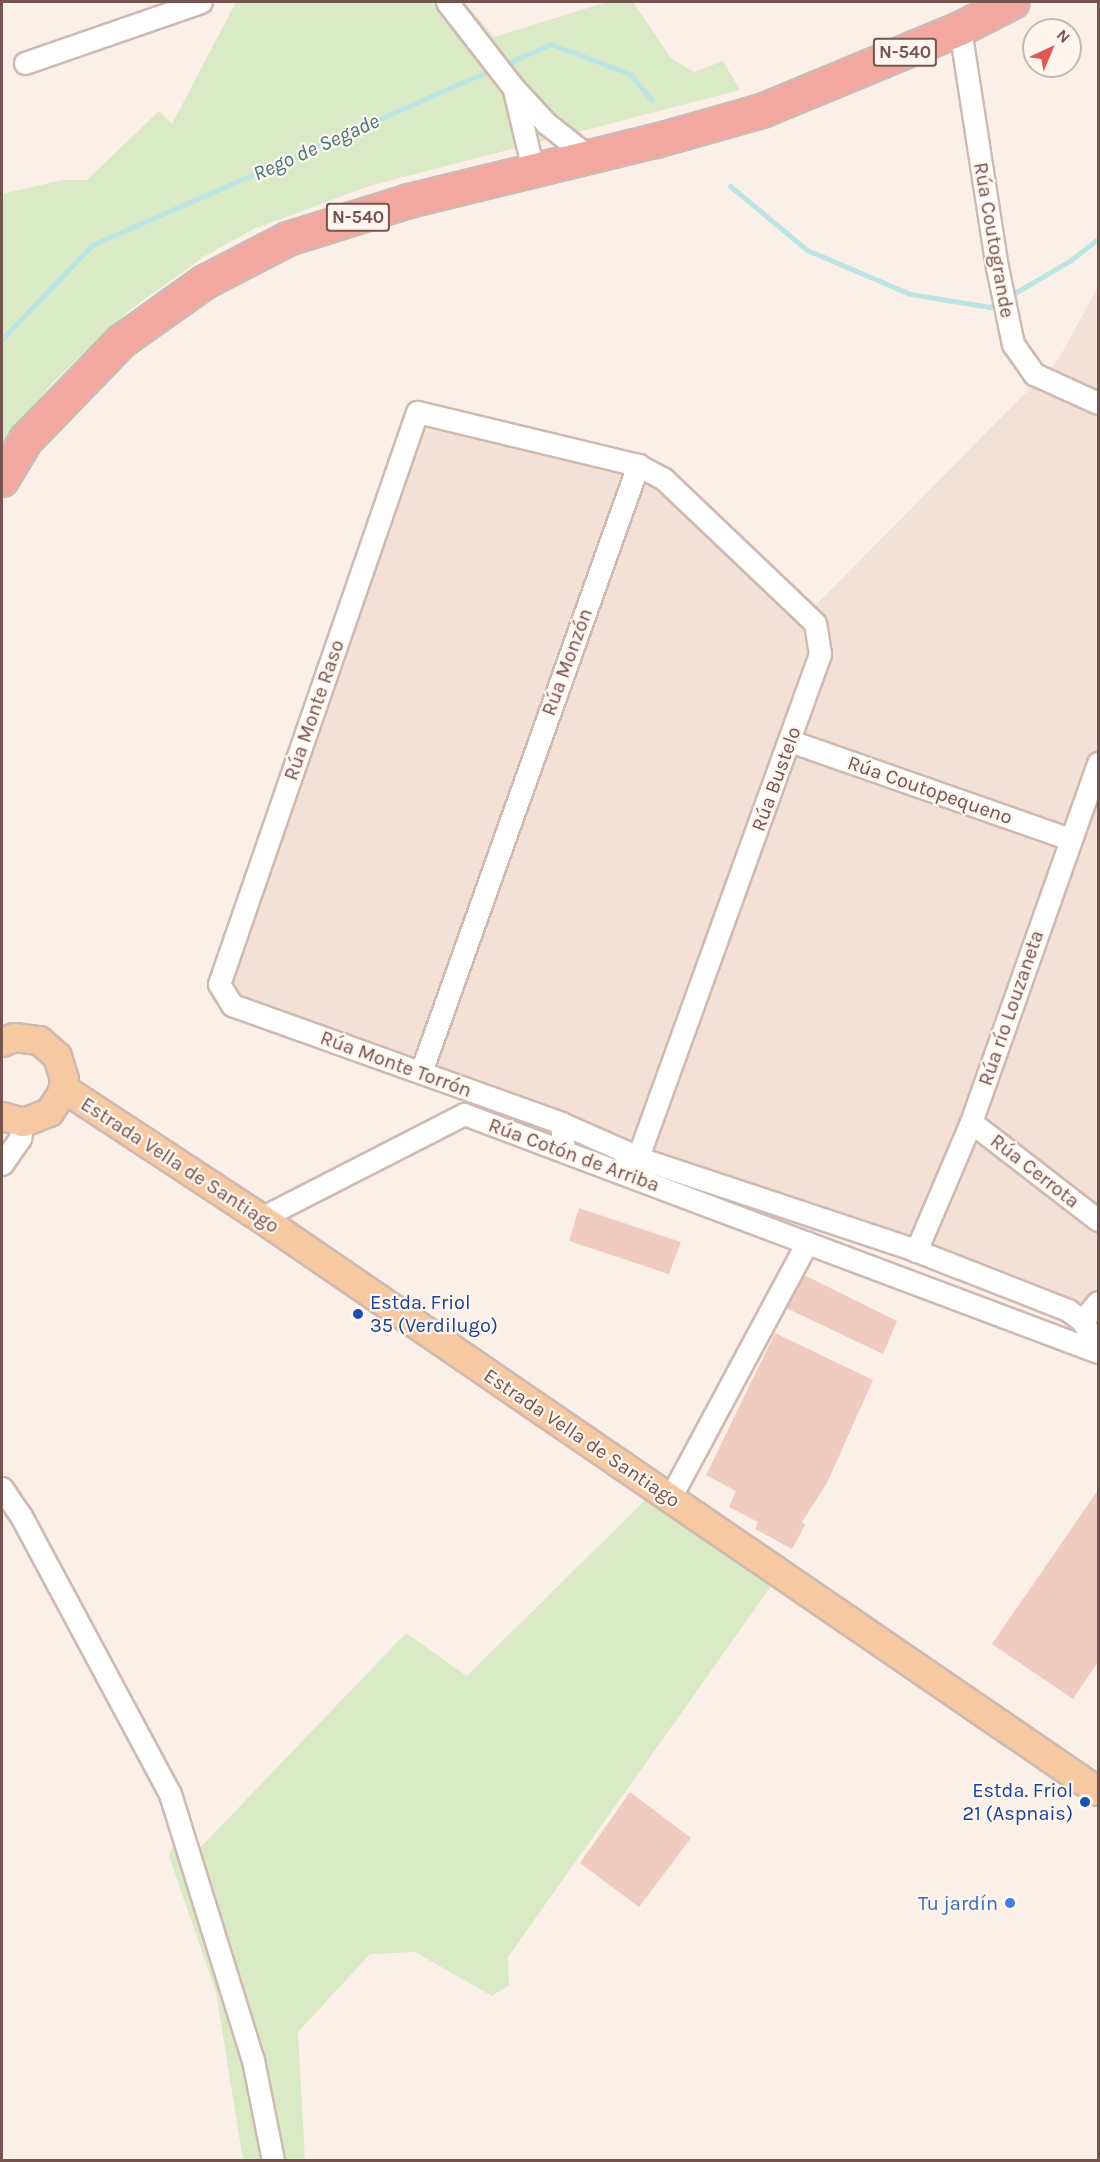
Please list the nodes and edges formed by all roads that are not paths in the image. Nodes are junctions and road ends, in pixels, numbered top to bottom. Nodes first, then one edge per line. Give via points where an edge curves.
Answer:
1 (201, 2) edge
2 (447, 2) edge
3 (1013, 2) edge
4 (960, 29) junction
5 (25, 63) dead end
6 (513, 87) junction
7 (589, 157) junction
8 (533, 170) junction
9 (1098, 403) edge
10 (638, 465) junction
11 (2, 480) edge
12 (790, 741) junction
13 (1098, 764) edge
14 (1070, 839) junction
15 (232, 1005) joint
16 (2, 1042) edge
17 (421, 1072) junction
18 (63, 1088) junction
19 (12, 1119) edge
20 (971, 1122) junction
21 (561, 1123) junction
22 (564, 1151) junction
23 (638, 1157) junction
24 (2, 1164) edge
25 (261, 1218) junction
26 (1098, 1220) edge
27 (807, 1242) junction
28 (916, 1252) junction
29 (902, 1280) junction
30 (1098, 1302) edge
31 (1084, 1327) edge
32 (1060, 1338) junction
33 (1098, 1352) edge
34 (2, 1488) edge
35 (670, 1498) junction
36 (1098, 1791) edge
37 (273, 2160) edge

1 - 5 street
2 - 6 street
3 - 4 highway, N-540
4 - 7 highway, N-540 via 762,111
4 - 9 street, Rúa Coutogrande via 997,267 1013,344 1034,374
6 - 7 street via 546,123
6 - 8 street
7 - 8 highway, N-540
8 - 11 highway, N-540 via 409,201 288,239 205,282 122,342 26,440
10 - 12 street, Rúa Bustelo via 664,479 815,623 820,654
10 - 15 street, Rúa Monte Raso via 417,412 219,984
10 - 17 street, Rúa Monzón
12 - 14 street, Rúa Coutopequeno
12 - 23 street, Rúa Bustelo
13 - 14 street, Rúa río Louzaneta
14 - 20 street, Rúa río Louzaneta
15 - 17 street, Rúa Monte Torrón
16 - 18 main road, Estrada Vella de Santiago via 27,1037 49,1047 62,1067
17 - 21 street, Rúa Monte Torrón
18 - 19 main road, Estrada Vella de Santiago via 49,1112
18 - 25 main road, Estrada Vella de Santiago
19 - 24 street via 20,1138
20 - 26 street, Rúa Cerrota
20 - 28 street, Rúa río Louzaneta
21 - 22 street
21 - 23 street, Rúa Monte Torrón
22 - 23 street, Rúa Monte Torrón via 584,1142
22 - 25 street, Rúa Cotón de Arriba via 465,1114
22 - 27 street, Rúa Cotón de Arriba
23 - 28 street, Rúa Monte Torrón
25 - 35 main road, Estrada Vella de Santiago
27 - 29 street, Rúa Cotón de Arriba
27 - 35 street
28 - 29 street via 898,1253 892,1263
28 - 31 street, Rúa Monte Torrón
29 - 32 street, Rúa Cotón de Arriba
30 - 31 street
31 - 32 street
32 - 33 street, Rúa Cotón de Arriba
34 - 37 street via 21,1516 170,1794 253,2060
35 - 36 main road, Estrada Vella de Santiago

